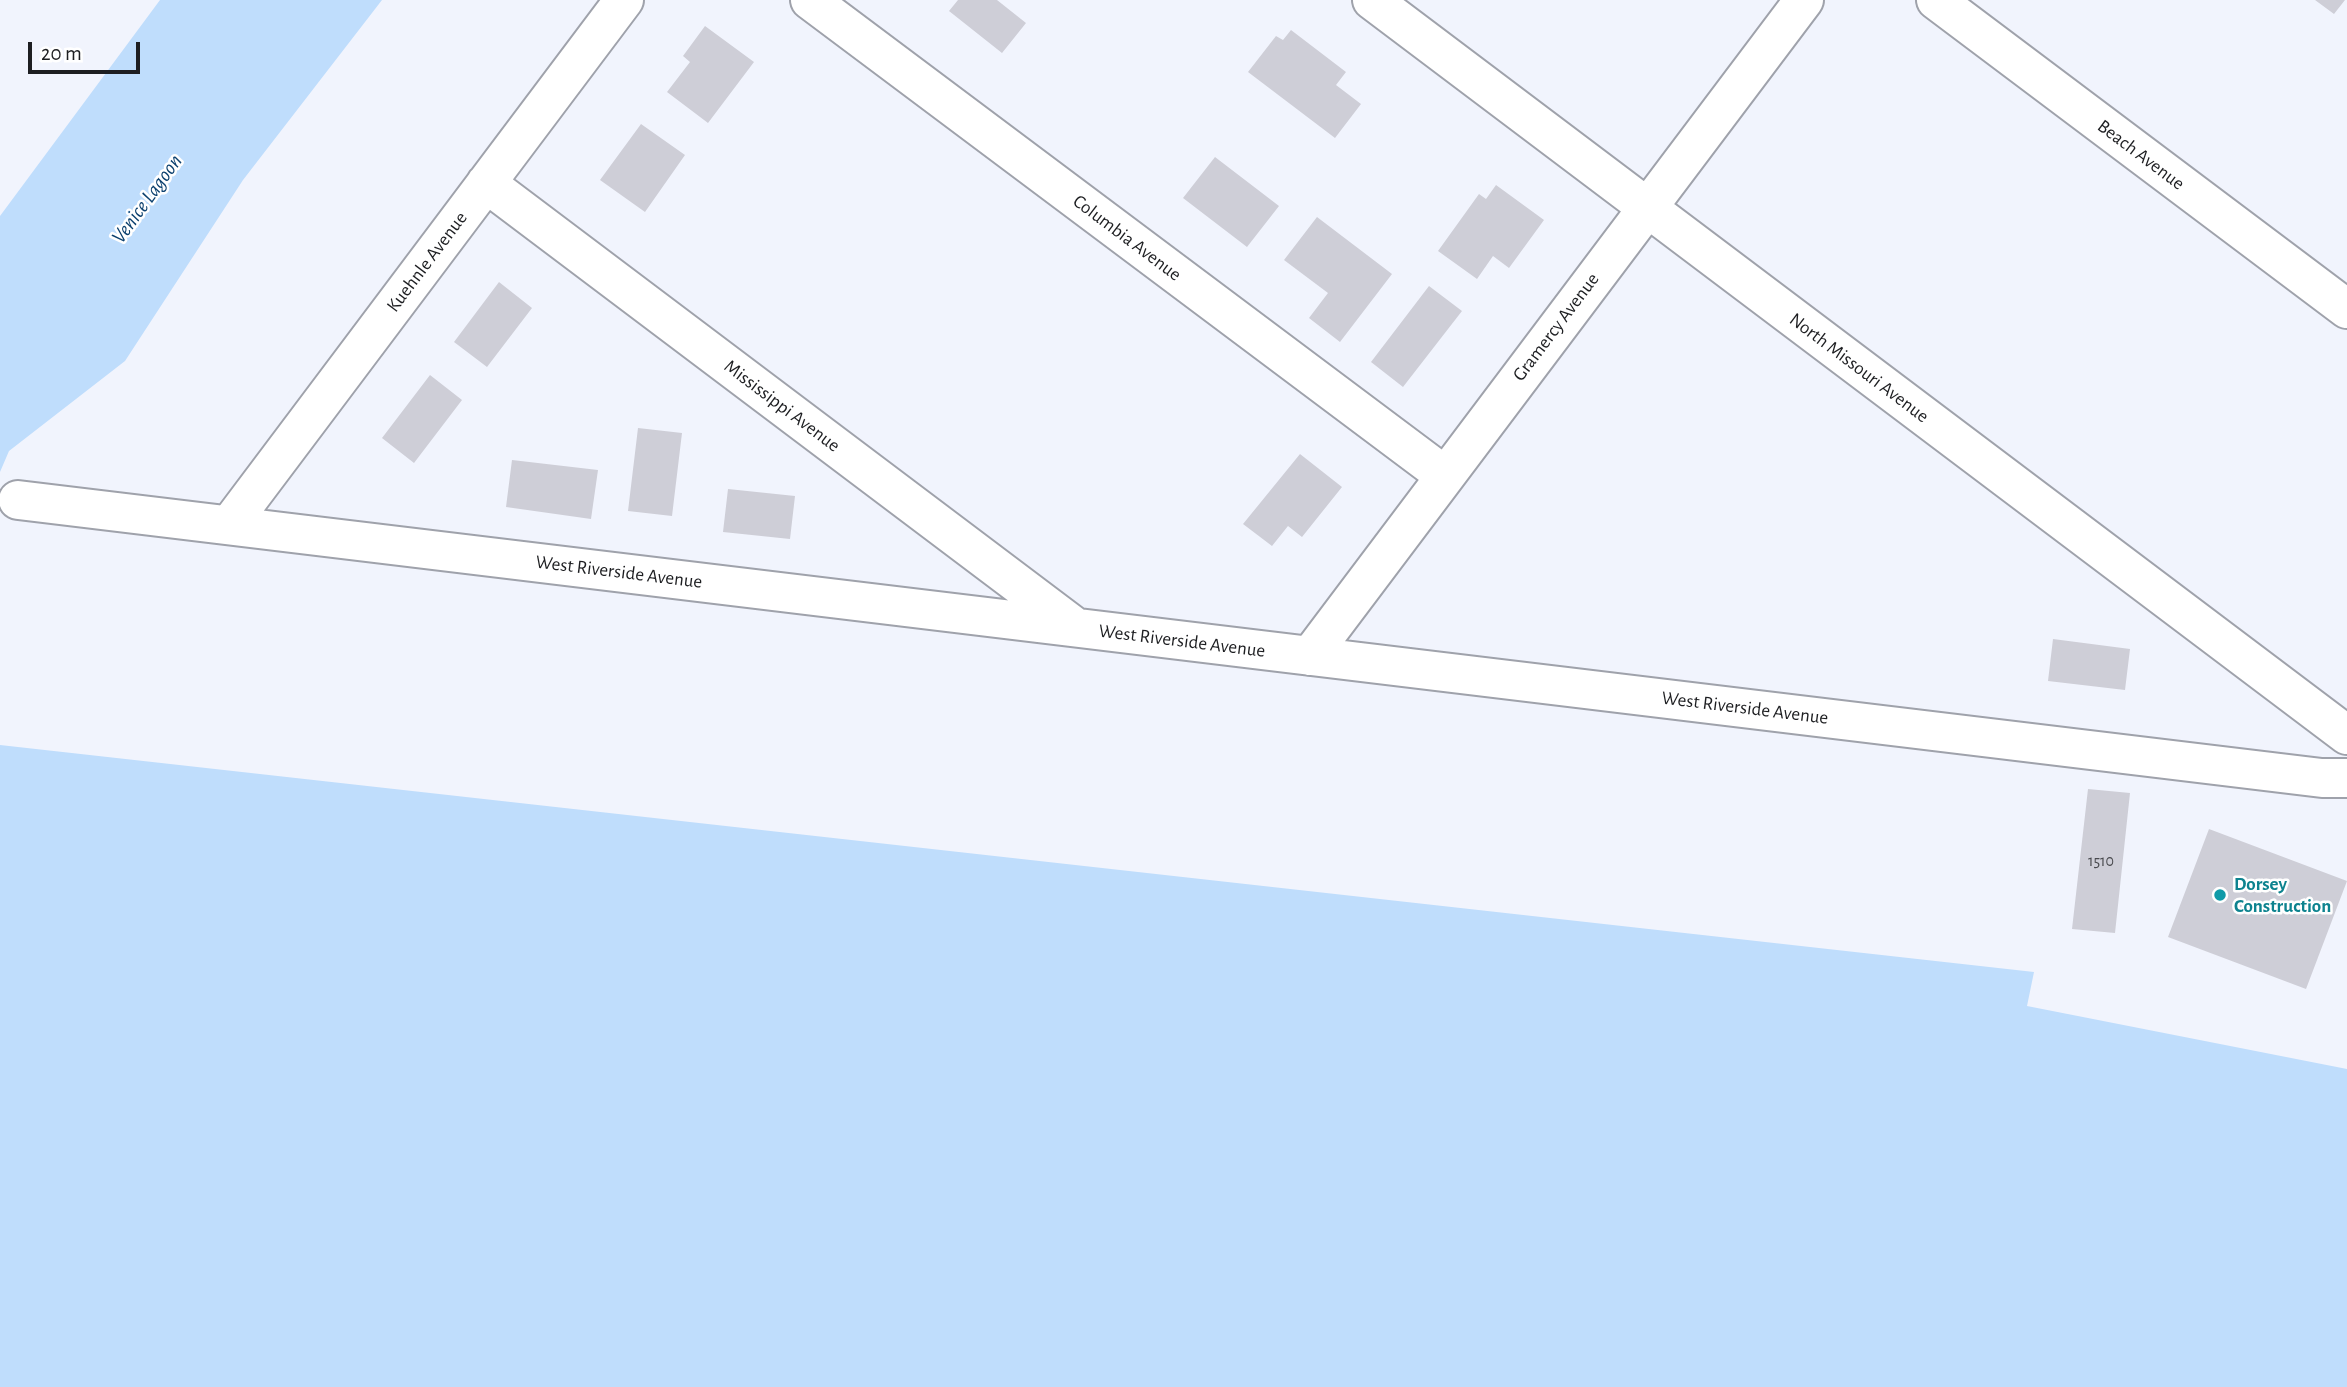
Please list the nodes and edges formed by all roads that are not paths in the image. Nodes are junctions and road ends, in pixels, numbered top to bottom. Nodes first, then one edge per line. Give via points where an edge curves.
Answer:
1 (624, 0) edge
2 (810, 0) edge
3 (1371, 0) edge
4 (1804, 0) edge
5 (1936, 0) edge
6 (486, 183) junction
7 (1647, 208) junction
8 (2347, 309) edge
9 (1444, 475) junction
10 (18, 500) dead end
11 (230, 524) junction
12 (1077, 628) junction
13 (1310, 656) junction
14 (2347, 735) edge
15 (2347, 778) edge

1 - 6 street, Kuehnle Avenue
2 - 9 street, Columbia Avenue
3 - 7 street, North Missouri Avenue
4 - 7 street, Gramercy Avenue
5 - 8 street, Beach Avenue
6 - 11 street, Kuehnle Avenue
6 - 12 street, Mississippi Avenue
7 - 9 street, Gramercy Avenue
7 - 14 street, North Missouri Avenue
9 - 13 street, Gramercy Avenue
10 - 11 street, West Riverside Avenue
11 - 12 street, West Riverside Avenue
12 - 13 street, West Riverside Avenue
13 - 15 street, West Riverside Avenue

